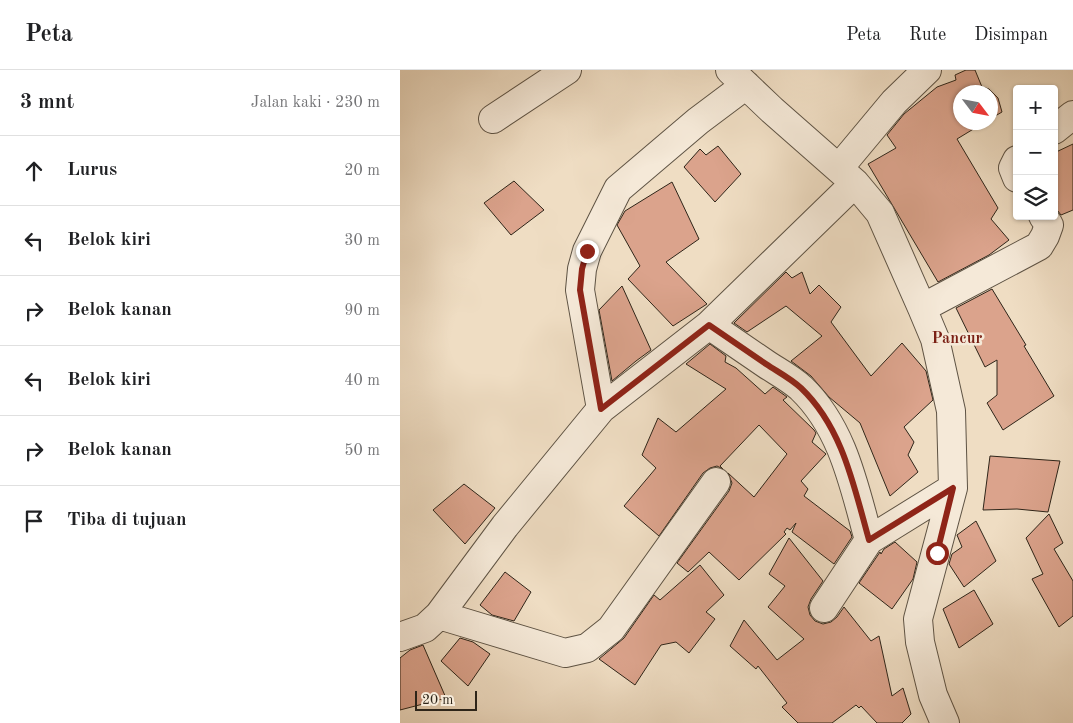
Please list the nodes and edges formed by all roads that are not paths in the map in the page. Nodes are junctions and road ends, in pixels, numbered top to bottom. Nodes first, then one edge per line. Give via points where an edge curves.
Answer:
1 (567, 70) edge
2 (927, 70) edge
3 (738, 78) edge
4 (1073, 115) edge
5 (493, 119) dead end
6 (1058, 127) edge
7 (847, 175) junction
8 (1046, 220) edge
9 (922, 308) junction
10 (709, 325) junction
11 (601, 409) junction
12 (716, 482) dead end
13 (953, 488) junction
14 (869, 540) junction
15 (824, 608) dead end
16 (440, 615) junction
17 (400, 637) edge
18 (945, 723) edge

1 - 5 street
2 - 7 street via 894,102
3 - 7 street
3 - 11 street via 698,121 618,189 587,251 580,290
4 - 6 street
7 - 9 street via 880,213
7 - 10 street
8 - 9 street via 1049,224 1039,246
9 - 13 street via 935,340 951,411
10 - 11 street
10 - 14 street via 785,376 805,392 828,420 851,471
11 - 16 street via 505,526
12 - 16 street via 611,629 587,648 565,653
13 - 14 street
13 - 18 street via 918,619 933,695
14 - 15 street
16 - 17 street via 425,628

